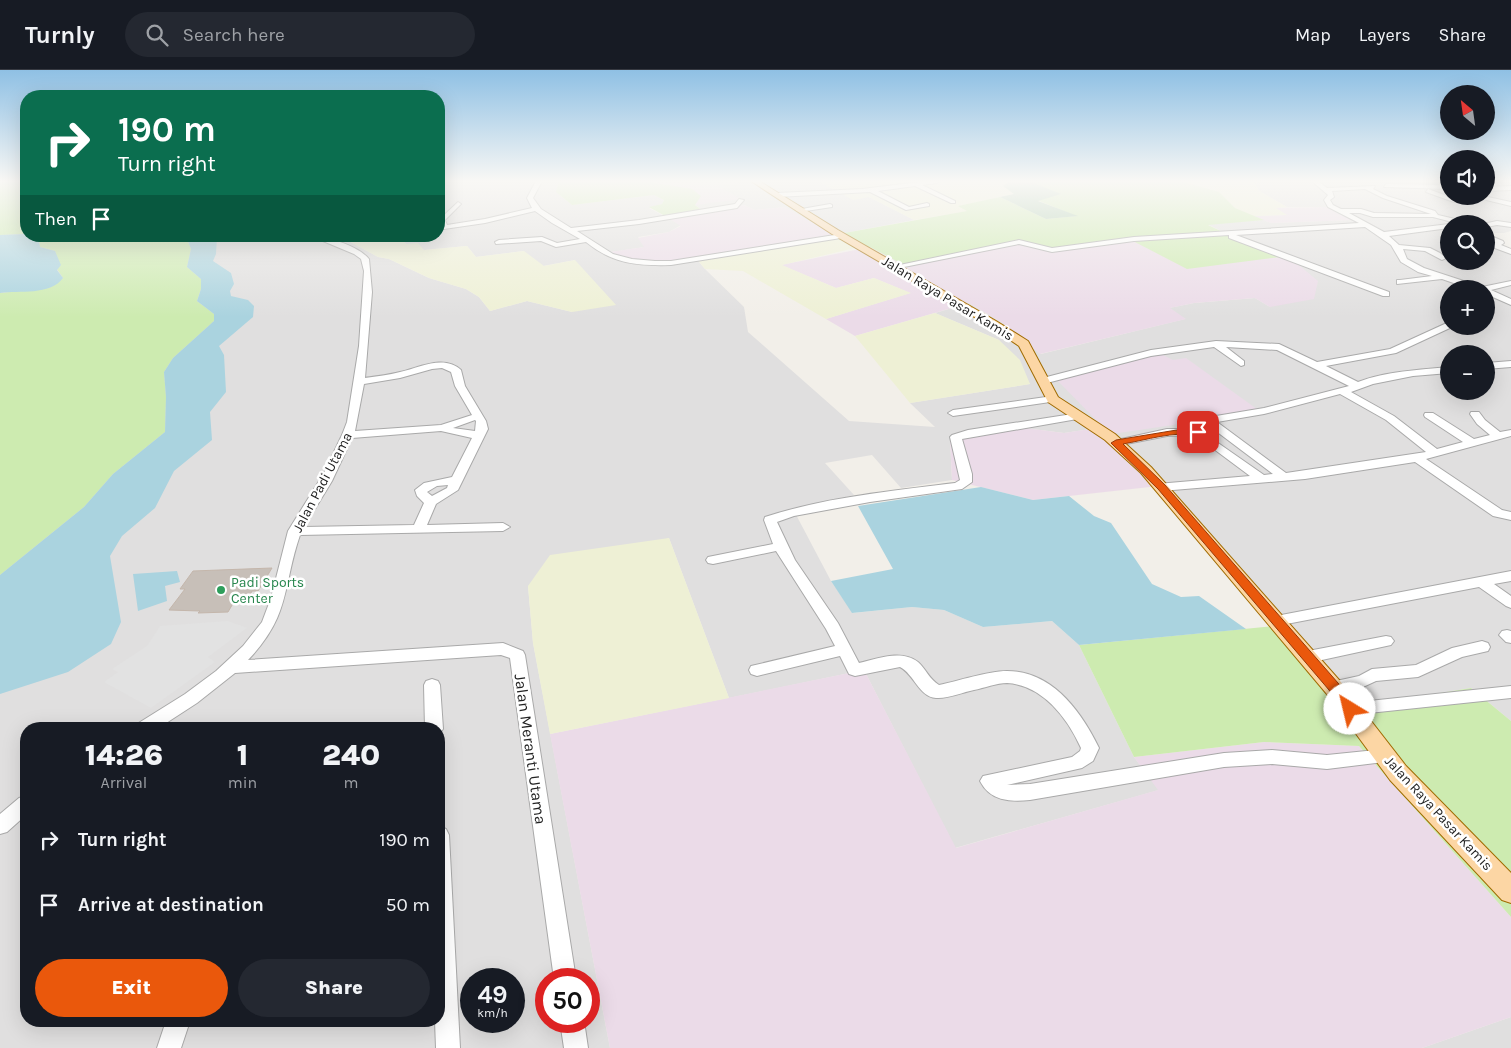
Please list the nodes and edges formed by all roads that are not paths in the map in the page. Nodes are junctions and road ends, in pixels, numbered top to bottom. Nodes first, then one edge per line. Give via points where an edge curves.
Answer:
1 (564, 227) edge
2 (597, 227) edge
3 (826, 227) edge
4 (1341, 227) edge
5 (1368, 227) edge
6 (1428, 227) edge
7 (571, 230) junction
8 (1227, 234) junction
9 (1381, 235) junction
10 (841, 236) junction
11 (587, 240) junction
12 (330, 242) edge
13 (499, 242) dead end
14 (1495, 245) edge
15 (1399, 247) junction
16 (1511, 252) edge
17 (1440, 256) edge
18 (894, 267) junction
19 (1442, 278) junction
20 (1449, 280) edge
21 (1400, 282) dead end
22 (1511, 283) edge
23 (1495, 287) edge
24 (1386, 294) dead end
25 (1495, 295) edge
26 (1511, 302) edge
27 (1440, 329) edge
28 (1216, 344) junction
29 (1241, 363) dead end
30 (1511, 364) edge
31 (1318, 365) junction
32 (1495, 365) edge
33 (1440, 371) edge
34 (1044, 381) junction
35 (358, 382) junction
36 (1357, 386) junction
37 (1342, 391) junction
38 (1054, 399) junction
39 (954, 413) dead end
40 (1475, 414) dead end
41 (1429, 415) dead end
42 (478, 416) junction
43 (1079, 416) junction
44 (442, 428) junction
45 (1511, 434) edge
46 (348, 435) junction
47 (478, 435) junction
48 (1498, 436) junction
49 (1116, 443) junction
50 (1472, 443) junction
51 (1436, 454) junction
52 (1417, 458) junction
53 (1284, 477) junction
54 (1262, 479) junction
55 (1161, 487) junction
56 (1511, 516) edge
57 (503, 527) dead end
58 (418, 529) junction
59 (296, 531) junction
60 (781, 546) junction
61 (712, 560) dead end
62 (1511, 576) edge
63 (1482, 582) junction
64 (1511, 603) edge
65 (1276, 621) junction
66 (1386, 641) dead end
67 (1482, 647) dead end
68 (844, 650) junction
69 (1308, 657) junction
70 (231, 667) junction
71 (757, 670) dead end
72 (432, 685) dead end
73 (1334, 687) junction
74 (1511, 692) edge
75 (1350, 709) junction
76 (154, 722) edge
77 (434, 722) edge
78 (1386, 756) junction
79 (20, 809) edge
80 (0, 826) edge
81 (1511, 890) edge
82 (563, 968) edge
83 (445, 987) edge
84 (176, 1027) edge
85 (574, 1033) edge
86 (169, 1048) edge
87 (448, 1048) edge
88 (576, 1048) edge

1 - 7 street
2 - 7 street
3 - 10 main road, Jalan Raya Pasar Kamis
4 - 8 street
5 - 9 street
6 - 9 street
7 - 11 street
8 - 18 street via 1134,239 1052,250 1019,242
8 - 24 street
9 - 15 street
10 - 11 street via 653,264 609,256
10 - 18 main road, Jalan Raya Pasar Kamis
11 - 13 street via 556,245 542,239
12 - 35 street, Jalan Padi Utama via 362,255 367,265 364,351
14 - 16 street
15 - 17 street via 1428,249
15 - 19 street via 1404,260
18 - 34 main road, Jalan Raya Pasar Kamis via 1024,344
19 - 20 street
19 - 21 street
22 - 23 street
25 - 26 street
27 - 31 street via 1393,351
28 - 29 street
28 - 31 street via 1279,347
28 - 34 street via 1151,352
30 - 32 street
31 - 36 street
33 - 36 street via 1413,373
34 - 38 main road, Jalan Raya Pasar Kamis
35 - 42 street via 405,374 428,366 451,368 456,370 460,386
35 - 46 street, Jalan Padi Utama via 354,419
36 - 37 street
37 - 51 street via 1390,418
37 - 53 street via 1264,411 1208,420
38 - 39 street
38 - 43 main road, Jalan Raya Pasar Kamis
40 - 48 street
41 - 50 street
42 - 44 street
42 - 47 street via 482,429
43 - 49 main road, Jalan Raya Pasar Kamis
43 - 60 street via 958,436 956,440 966,474 963,485 870,498 773,518 769,523
44 - 46 street
44 - 47 street
45 - 48 street
46 - 59 street, Jalan Padi Utama
47 - 58 street via 456,480 425,486 421,490 431,502
48 - 50 street
49 - 54 street via 1198,432
49 - 55 main road, Jalan Raya Pasar Kamis
50 - 51 street
51 - 52 street
52 - 53 street
52 - 56 street via 1498,513
53 - 54 street
54 - 55 street
55 - 65 main road, Jalan Raya Pasar Kamis
57 - 58 street
58 - 59 street
59 - 70 street, Jalan Padi Utama via 281,593 263,634
60 - 61 street
60 - 68 street via 833,627
62 - 63 street
63 - 64 street
63 - 65 street
65 - 69 main road, Jalan Raya Pasar Kamis
66 - 69 street
67 - 73 street via 1458,652 1418,671 1372,675 1363,681
68 - 71 street
68 - 78 street via 855,670 894,660 909,664 927,686 937,692 1014,677 1032,682 1055,698 1085,737 1090,748 1087,756 1076,763 989,781 998,791 1005,793 1030,792 1224,760 1272,757 1326,762
69 - 73 main road, Jalan Raya Pasar Kamis
70 - 76 street, Jalan Padi Utama via 200,693
70 - 82 street, Jalan Meranti Utama via 503,649 517,655
72 - 77 street
73 - 75 main road, Jalan Raya Pasar Kamis
74 - 75 street
75 - 78 main road, Jalan Raya Pasar Kamis
78 - 81 main road, Jalan Raya Pasar Kamis via 1398,773
79 - 80 street
83 - 87 street
84 - 86 street
85 - 88 street

